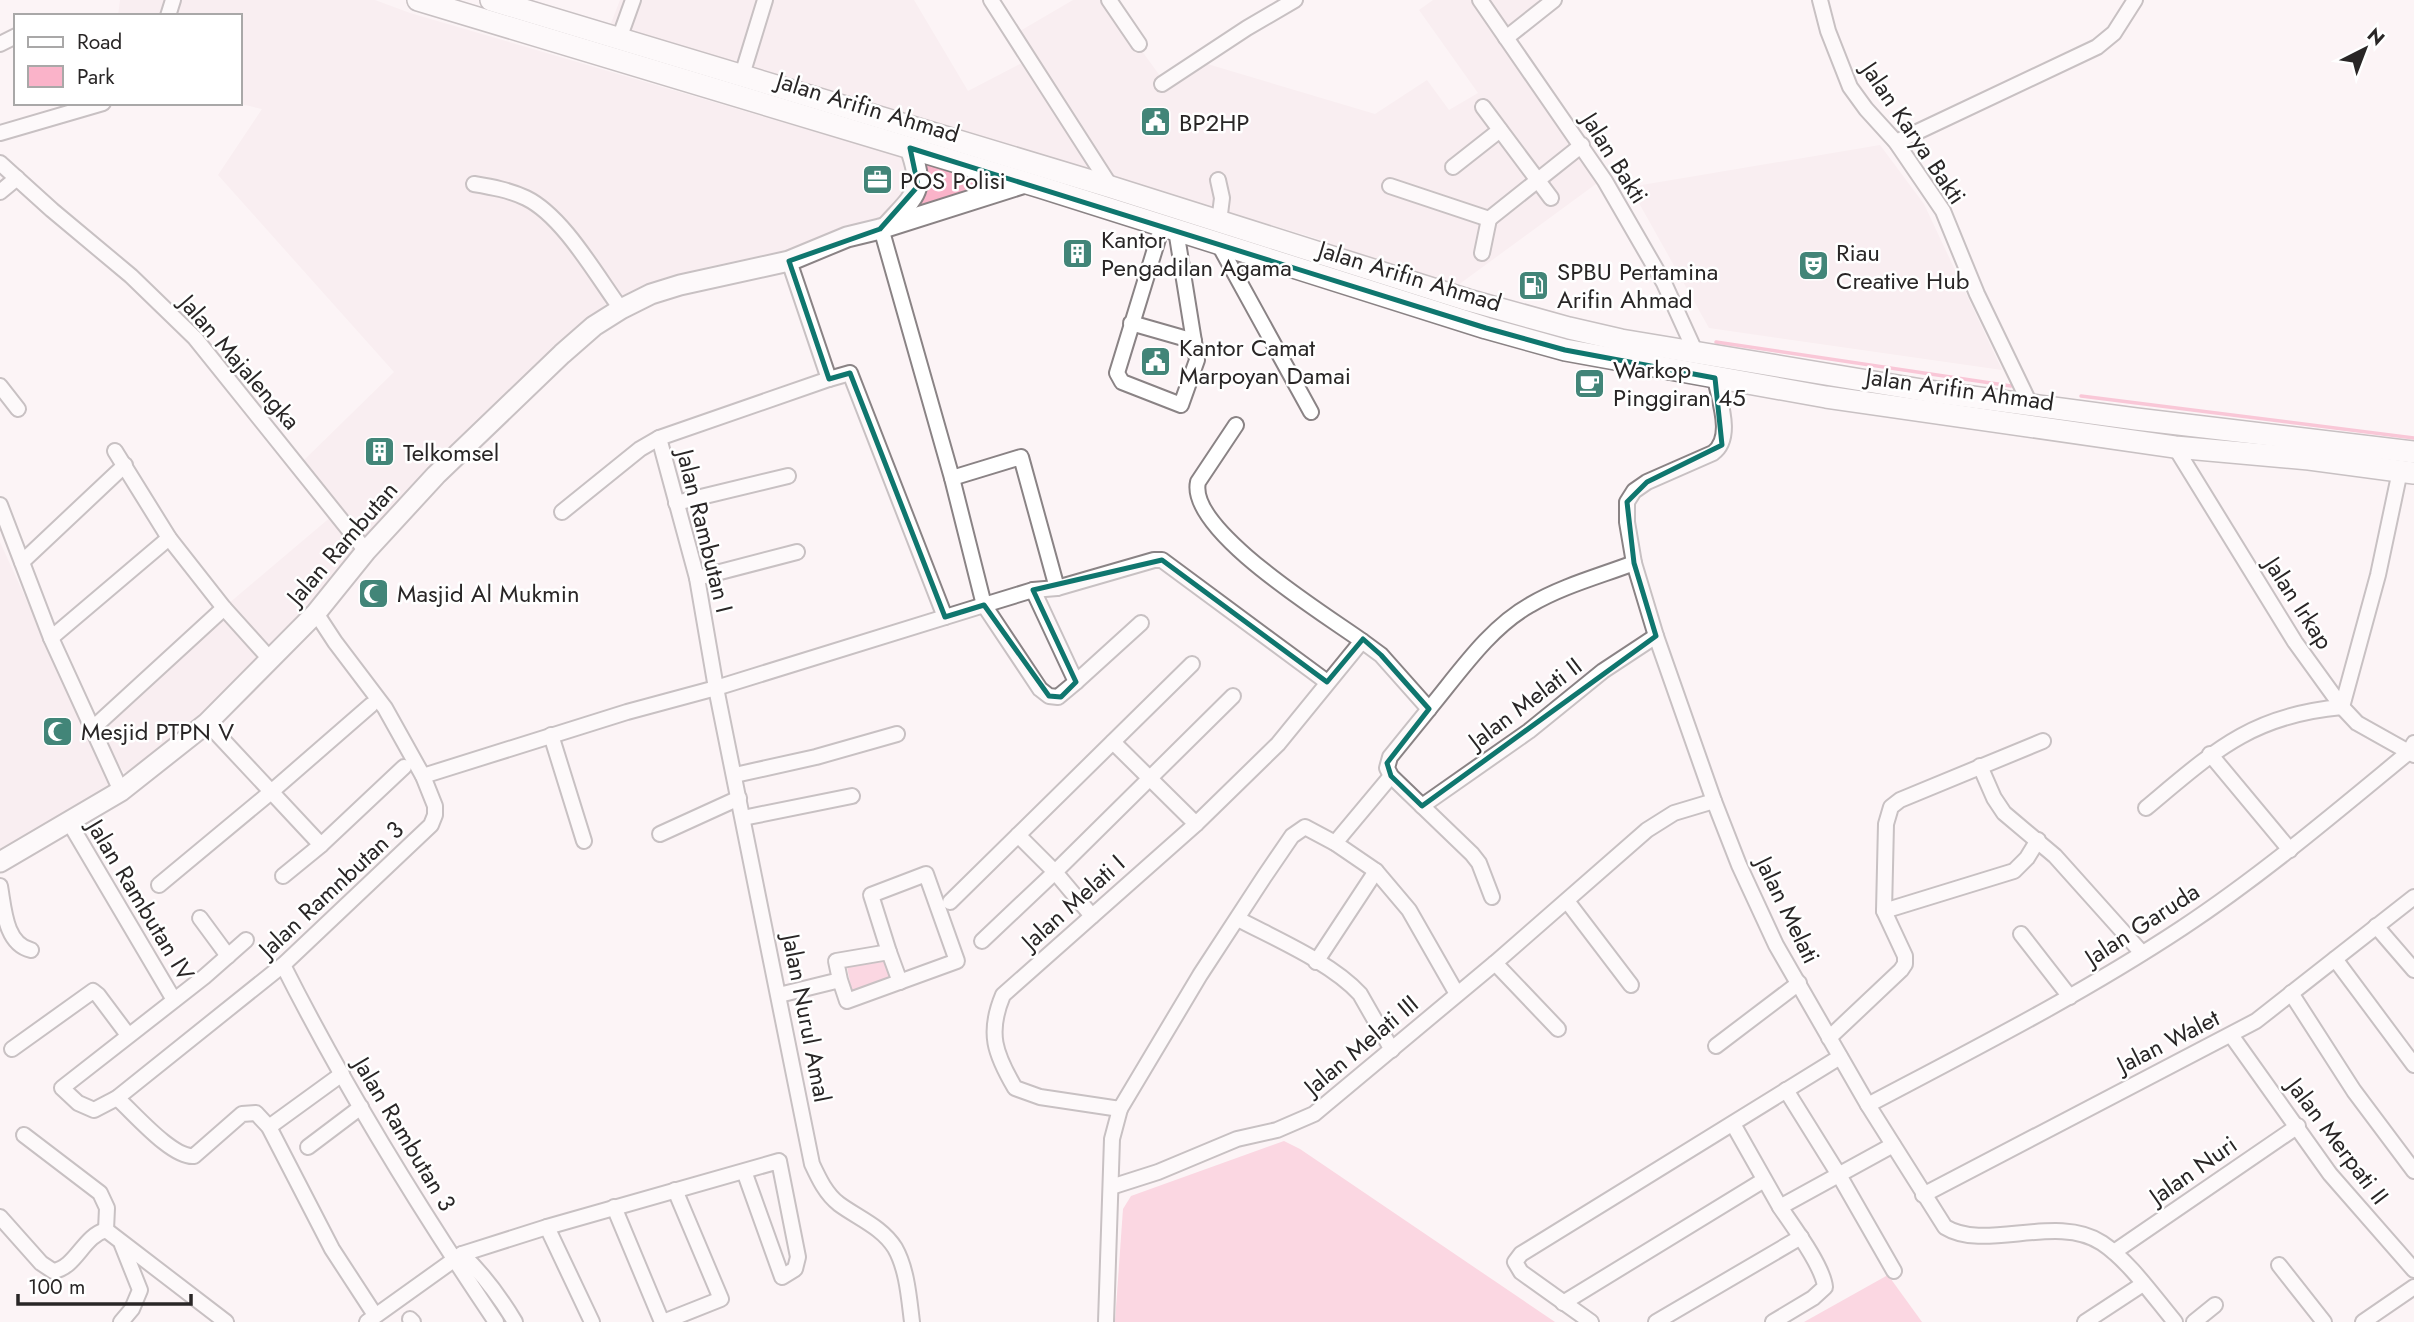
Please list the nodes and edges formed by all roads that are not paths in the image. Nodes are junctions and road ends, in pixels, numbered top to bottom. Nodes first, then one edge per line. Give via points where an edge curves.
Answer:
1 (418, 0) edge
2 (491, 0) edge
3 (633, 0) edge
4 (765, 0) edge
5 (991, 0) edge
6 (1109, 0) edge
7 (1295, 0) edge
8 (1480, 0) edge
9 (1554, 0) edge
10 (1820, 0) edge
11 (2135, 0) edge
12 (530, 24) junction
13 (1506, 38) junction
14 (619, 39) junction
15 (1139, 44) dead end
16 (742, 75) junction
17 (1162, 83) dead end
18 (96, 105) edge
19 (1483, 107) dead end
20 (1500, 130) junction
21 (0, 133) edge
22 (1896, 142) junction
23 (1582, 145) junction
24 (910, 148) junction
25 (0, 163) edge
26 (1453, 167) dead end
27 (17, 178) junction
28 (1536, 179) junction
29 (1218, 180) dead end
30 (1025, 183) junction
31 (474, 184) dead end
32 (1390, 186) dead end
33 (1111, 187) junction
34 (0, 192) edge
35 (1551, 198) dead end
36 (1489, 219) junction
37 (884, 227) junction
38 (1169, 228) junction
39 (1218, 233) junction
40 (1482, 253) dead end
41 (789, 261) junction
42 (1344, 272) junction
43 (621, 309) junction
44 (1131, 323) junction
45 (1194, 341) junction
46 (1695, 351) junction
47 (1715, 378) junction
48 (829, 379) junction
49 (0, 386) edge
50 (2030, 404) junction
51 (18, 408) dead end
52 (1311, 412) dead end
53 (1236, 425) dead end
54 (2135, 429) junction
55 (659, 438) junction
56 (2175, 447) junction
57 (115, 451) dead end
58 (2414, 452) edge
59 (125, 465) junction
60 (2407, 472) edge
61 (788, 476) dead end
62 (952, 478) junction
63 (676, 503) junction
64 (0, 505) edge
65 (562, 512) dead end
66 (169, 538) junction
67 (366, 551) junction
68 (797, 552) dead end
69 (22, 562) junction
70 (1634, 563) junction
71 (697, 578) junction
72 (1057, 588) junction
73 (1033, 590) junction
74 (984, 605) junction
75 (224, 608) junction
76 (316, 613) junction
77 (945, 617) junction
78 (1141, 623) dead end
79 (1656, 636) junction
80 (51, 638) junction
81 (1362, 640) junction
82 (270, 659) junction
83 (1192, 664) dead end
84 (1076, 682) junction
85 (1327, 682) junction
86 (716, 688) junction
87 (1233, 696) dead end
88 (370, 705) dead end
89 (2342, 707) junction
90 (1429, 709) junction
91 (206, 723) junction
92 (92, 729) junction
93 (897, 734) dead end
94 (551, 735) junction
95 (2043, 741) dead end
96 (1113, 742) junction
97 (2412, 750) edge
98 (2210, 754) junction
99 (1980, 766) junction
100 (404, 767) dead end
101 (735, 775) junction
102 (423, 776) junction
103 (1391, 776) junction
104 (1150, 777) junction
105 (121, 791) junction
106 (271, 792) junction
107 (852, 796) dead end
108 (739, 798) junction
109 (1714, 802) junction
110 (1422, 806) junction
111 (2146, 808) dead end
112 (743, 818) junction
113 (69, 822) junction
114 (1196, 824) junction
115 (660, 834) dead end
116 (1018, 835) junction
117 (584, 841) dead end
118 (2038, 841) junction
119 (1335, 843) junction
120 (321, 845) junction
121 (2290, 850) junction
122 (0, 862) edge
123 (1377, 871) junction
124 (1055, 872) junction
125 (283, 876) dead end
126 (159, 885) dead end
127 (0, 886) edge
128 (1492, 897) dead end
129 (2414, 897) edge
130 (1567, 901) junction
131 (950, 902) dead end
132 (1884, 911) junction
133 (1093, 916) junction
134 (200, 918) dead end
135 (1238, 919) junction
136 (2376, 926) junction
137 (2021, 934) dead end
138 (246, 940) dead end
139 (982, 941) dead end
140 (31, 950) dead end
141 (889, 951) junction
142 (2142, 953) junction
143 (228, 956) junction
144 (2335, 959) junction
145 (1316, 962) junction
146 (1496, 963) junction
147 (283, 965) junction
148 (2414, 970) edge
149 (840, 980) junction
150 (900, 982) junction
151 (1799, 983) junction
152 (1631, 985) dead end
153 (2291, 993) junction
154 (1457, 994) junction
155 (779, 995) junction
156 (2070, 997) junction
157 (174, 1000) junction
158 (1558, 1029) dead end
159 (128, 1035) junction
160 (2231, 1035) junction
161 (1829, 1038) junction
162 (1716, 1046) dead end
163 (12, 1049) dead end
164 (1392, 1050) junction
165 (1840, 1056) junction
166 (2414, 1065) edge
167 (342, 1074) junction
168 (1786, 1090) junction
169 (117, 1098) junction
170 (1868, 1105) junction
171 (361, 1107) junction
172 (1120, 1110) junction
173 (1732, 1124) junction
174 (2298, 1126) junction
175 (269, 1127) junction
176 (24, 1135) dead end
177 (1893, 1145) junction
178 (308, 1147) dead end
179 (744, 1171) junction
180 (2414, 1171) edge
181 (1839, 1175) junction
182 (1764, 1180) junction
183 (1111, 1187) junction
184 (675, 1190) junction
185 (1923, 1195) junction
186 (1780, 1207) junction
187 (614, 1208) junction
188 (0, 1217) edge
189 (547, 1227) junction
190 (106, 1230) junction
191 (1801, 1237) junction
192 (121, 1242) junction
193 (2114, 1252) junction
194 (458, 1257) junction
195 (2279, 1265) dead end
196 (2414, 1270) edge
197 (1894, 1271) dead end
198 (2143, 1284) junction
199 (2414, 1287) edge
200 (1563, 1303) junction
201 (2215, 1305) dead end
202 (371, 1318) edge
203 (121, 1322) edge
204 (226, 1322) edge
205 (496, 1322) edge
206 (515, 1322) edge
207 (592, 1322) edge
208 (662, 1322) edge
209 (912, 1322) edge
210 (1106, 1322) edge
211 (1591, 1322) edge
212 (1656, 1322) edge
213 (1773, 1322) edge
214 (2085, 1322) edge
215 (2175, 1322) edge
216 (2194, 1322) edge
217 (2324, 1322) edge
218 (2363, 1322) edge

1 - 12 main road, Jalan Arifin Ahmad
2 - 12 main road, Jalan Arifin Ahmad
3 - 14 street
4 - 16 street
5 - 33 street
6 - 15 street
7 - 17 street
8 - 13 street, Jalan Bakti
9 - 13 street
10 - 22 street, Jalan Karya Bakti via 1850,87
11 - 22 street via 2115,33 2097,47
12 - 14 main road, Jalan Arifin Ahmad
12 - 24 main road, Jalan Arifin Ahmad
13 - 23 street, Jalan Bakti
14 - 16 main road, Jalan Arifin Ahmad
16 - 33 main road, Jalan Arifin Ahmad
18 - 21 street
19 - 20 street
20 - 26 street
20 - 28 street
22 - 50 street, Jalan Karya Bakti via 1943,211
23 - 28 street
23 - 46 street, Jalan Bakti via 1664,283
24 - 30 main road, Jalan Arifin Ahmad
24 - 37 main road via 918,186
25 - 27 street, Jalan Majalengka
27 - 34 street
27 - 67 street, Jalan Majalengka via 195,338
28 - 35 street
28 - 36 street
29 - 39 street via 1222,198
30 - 37 main road, Jalan Rambutan
30 - 38 main road, Jalan Arifin Ahmad
31 - 43 street via 509,191 547,212
32 - 36 street
33 - 39 main road, Jalan Arifin Ahmad
36 - 40 street
37 - 41 main road, Jalan Rambutan
37 - 62 street
38 - 39 main road, Jalan Arifin Ahmad
38 - 44 street
38 - 45 street
39 - 42 main road, Jalan Arifin Ahmad
39 - 52 street
41 - 43 main road, Jalan Rambutan via 680,285
41 - 48 street
42 - 46 main road, Jalan Arifin Ahmad via 1620,340
42 - 47 main road, Jalan Arifin Ahmad via 1565,350
43 - 67 main road, Jalan Rambutan via 562,354 436,475
44 - 45 street
44 - 45 street via 1117,373 1122,382 1181,405 1197,359
46 - 50 main road, Jalan Arifin Ahmad
47 - 54 main road, Jalan Arifin Ahmad via 1826,397
47 - 70 street, Jalan Melati via 1723,441 1713,453 1634,491 1626,509
48 - 55 street, Jalan Rambutan I
48 - 77 street via 850,373
49 - 51 street
50 - 54 main road, Jalan Arifin Ahmad
53 - 81 street via 1198,482 1197,491 1208,514 1242,554
54 - 56 main road, Jalan Arifin Ahmad
54 - 58 main road, Jalan Arifin Ahmad
55 - 63 street, Jalan Rambutan I
55 - 65 street
56 - 60 main road, Jalan Arifin Ahmad
56 - 89 street, Jalan Irkap via 2295,642
57 - 59 street
59 - 66 street
59 - 69 street
60 - 89 street
61 - 63 street
62 - 72 street via 1021,457
62 - 74 street
63 - 71 street, Jalan Rambutan I
64 - 69 street
66 - 75 street
66 - 80 street
67 - 76 main road, Jalan Rambutan
68 - 71 street
69 - 80 street
70 - 79 street, Jalan Melati
70 - 90 street via 1528,606 1480,649
71 - 86 street, Jalan Rambutan I
72 - 73 street
72 - 85 street via 1162,560
73 - 74 street
73 - 84 street
74 - 77 street
74 - 84 street via 1045,694 1058,698
75 - 82 street
75 - 92 street
76 - 82 main road, Jalan Rambutan
76 - 102 street, Jalan Ramnbutan 3 via 385,708
77 - 86 street
78 - 84 street
79 - 109 street, Jalan Melati
79 - 110 street, Jalan Melati II
80 - 92 street
81 - 85 street, Jalan Melati I
81 - 90 street
82 - 91 main road, Jalan Rambutan
83 - 96 street
85 - 114 street, Jalan Melati I via 1278,744
86 - 94 street
86 - 101 street, Jalan Nurul Amal
87 - 104 street
88 - 106 street
89 - 97 street, Jalan Irkap via 2357,723
89 - 98 street via 2273,720
90 - 103 street via 1388,760
91 - 105 main road, Jalan Rambutan
91 - 106 street
92 - 105 street
93 - 101 street
94 - 102 street
94 - 117 street
95 - 99 street
96 - 104 street
96 - 116 street
97 - 121 street, Jalan Garuda
98 - 111 street
98 - 121 street
99 - 118 street via 2004,813
99 - 132 street via 1891,807 1884,840
100 - 120 street
101 - 108 street, Jalan Nurul Amal
102 - 147 street, Jalan Ramnbutan 3 via 435,811 428,830
103 - 110 street
103 - 119 street
104 - 114 street
104 - 124 street
105 - 113 main road, Jalan Rambutan
106 - 120 street
106 - 126 street
107 - 112 street
108 - 112 street, Jalan Nurul Amal
108 - 115 street
109 - 130 street, Jalan Melati III via 1685,809 1647,830
109 - 151 street, Jalan Melati via 1754,900
110 - 128 street via 1479,863
112 - 155 street, Jalan Nurul Amal
113 - 122 main road, Jalan Rambutan
113 - 157 street, Jalan Rambutan IV
114 - 133 street, Jalan Melati I
116 - 124 street
116 - 131 street
118 - 132 street via 2014,872
118 - 142 street
119 - 123 street
119 - 135 street via 1309,827 1295,832
120 - 125 street
121 - 142 street, Jalan Garuda
123 - 145 street
123 - 154 street via 1409,911
124 - 133 street
124 - 139 street
127 - 140 street via 13,938
129 - 136 street, Jalan Walet
130 - 146 street, Jalan Melati III
130 - 152 street
132 - 161 street via 1905,956 1903,967
133 - 172 street, Jalan Melati I via 1003,995 993,1026 995,1044 1015,1088 1040,1097
134 - 143 street
135 - 145 street
135 - 172 street
136 - 144 street, Jalan Walet
136 - 148 street
137 - 156 street
138 - 143 street
141 - 149 street via 836,961
141 - 150 street
141 - 150 street via 871,895 926,874 957,961
142 - 156 street, Jalan Garuda
143 - 157 street
144 - 153 street, Jalan Walet
144 - 166 street
145 - 164 street via 1360,994
146 - 154 street, Jalan Melati III
146 - 158 street
147 - 167 street, Jalan Rambutan 3
147 - 169 street, Jalan Ramnbutan 3
149 - 150 street via 848,1001
149 - 155 street
151 - 161 street, Jalan Melati
151 - 162 street
153 - 160 street, Jalan Walet via 2263,1017
153 - 180 street via 2354,1091
154 - 164 street, Jalan Melati III
155 - 209 street, Jalan Nurul Amal via 812,1164 833,1199 886,1236 894,1247 903,1268
156 - 170 street, Jalan Garuda
157 - 159 street
159 - 163 street via 93,991
159 - 169 street, Jalan Ramnbutan 3 via 62,1088 94,1110
160 - 174 street, Jalan Merpati II
160 - 185 street, Jalan Walet
161 - 165 street, Jalan Melati
164 - 183 street, Jalan Melati III via 1297,1123 1237,1139
165 - 168 street
165 - 170 street, Jalan Melati
167 - 171 street, Jalan Rambutan 3
167 - 175 street
168 - 173 street
168 - 181 street
169 - 175 street via 173,1150 188,1157 243,1114 256,1113
170 - 177 street, Jalan Melati
171 - 178 street
171 - 194 street, Jalan Rambutan 3
172 - 183 street via 1112,1139
173 - 182 street
173 - 200 street via 1521,1254 1515,1262 1517,1269
174 - 193 street, Jalan Nuri
174 - 196 street, Jalan Merpati II via 2330,1174
175 - 202 street
176 - 190 street via 100,1193 107,1208
177 - 181 street
177 - 185 street, Jalan Melati
179 - 179 street via 779,1161 797,1257 796,1269 782,1277
179 - 184 street
181 - 186 street
181 - 197 street
182 - 186 street
182 - 200 street
183 - 210 street
184 - 187 street
184 - 208 street via 721,1299
185 - 193 street, Jalan Melati via 1945,1227 1964,1236 2068,1232 2091,1237
186 - 191 street
187 - 189 street
187 - 208 street
188 - 190 street via 45,1268 53,1271 64,1268 91,1237
189 - 194 street
189 - 207 street
190 - 192 street
191 - 212 street
191 - 213 street via 1825,1287
192 - 203 street via 139,1290
192 - 204 street
193 - 198 street, Jalan Melati
194 - 202 street
194 - 205 street, Jalan Rambutan 3
194 - 206 street via 477,1268
195 - 217 street
198 - 214 street
198 - 215 street, Jalan Melati
199 - 218 street
200 - 211 street
201 - 216 street

